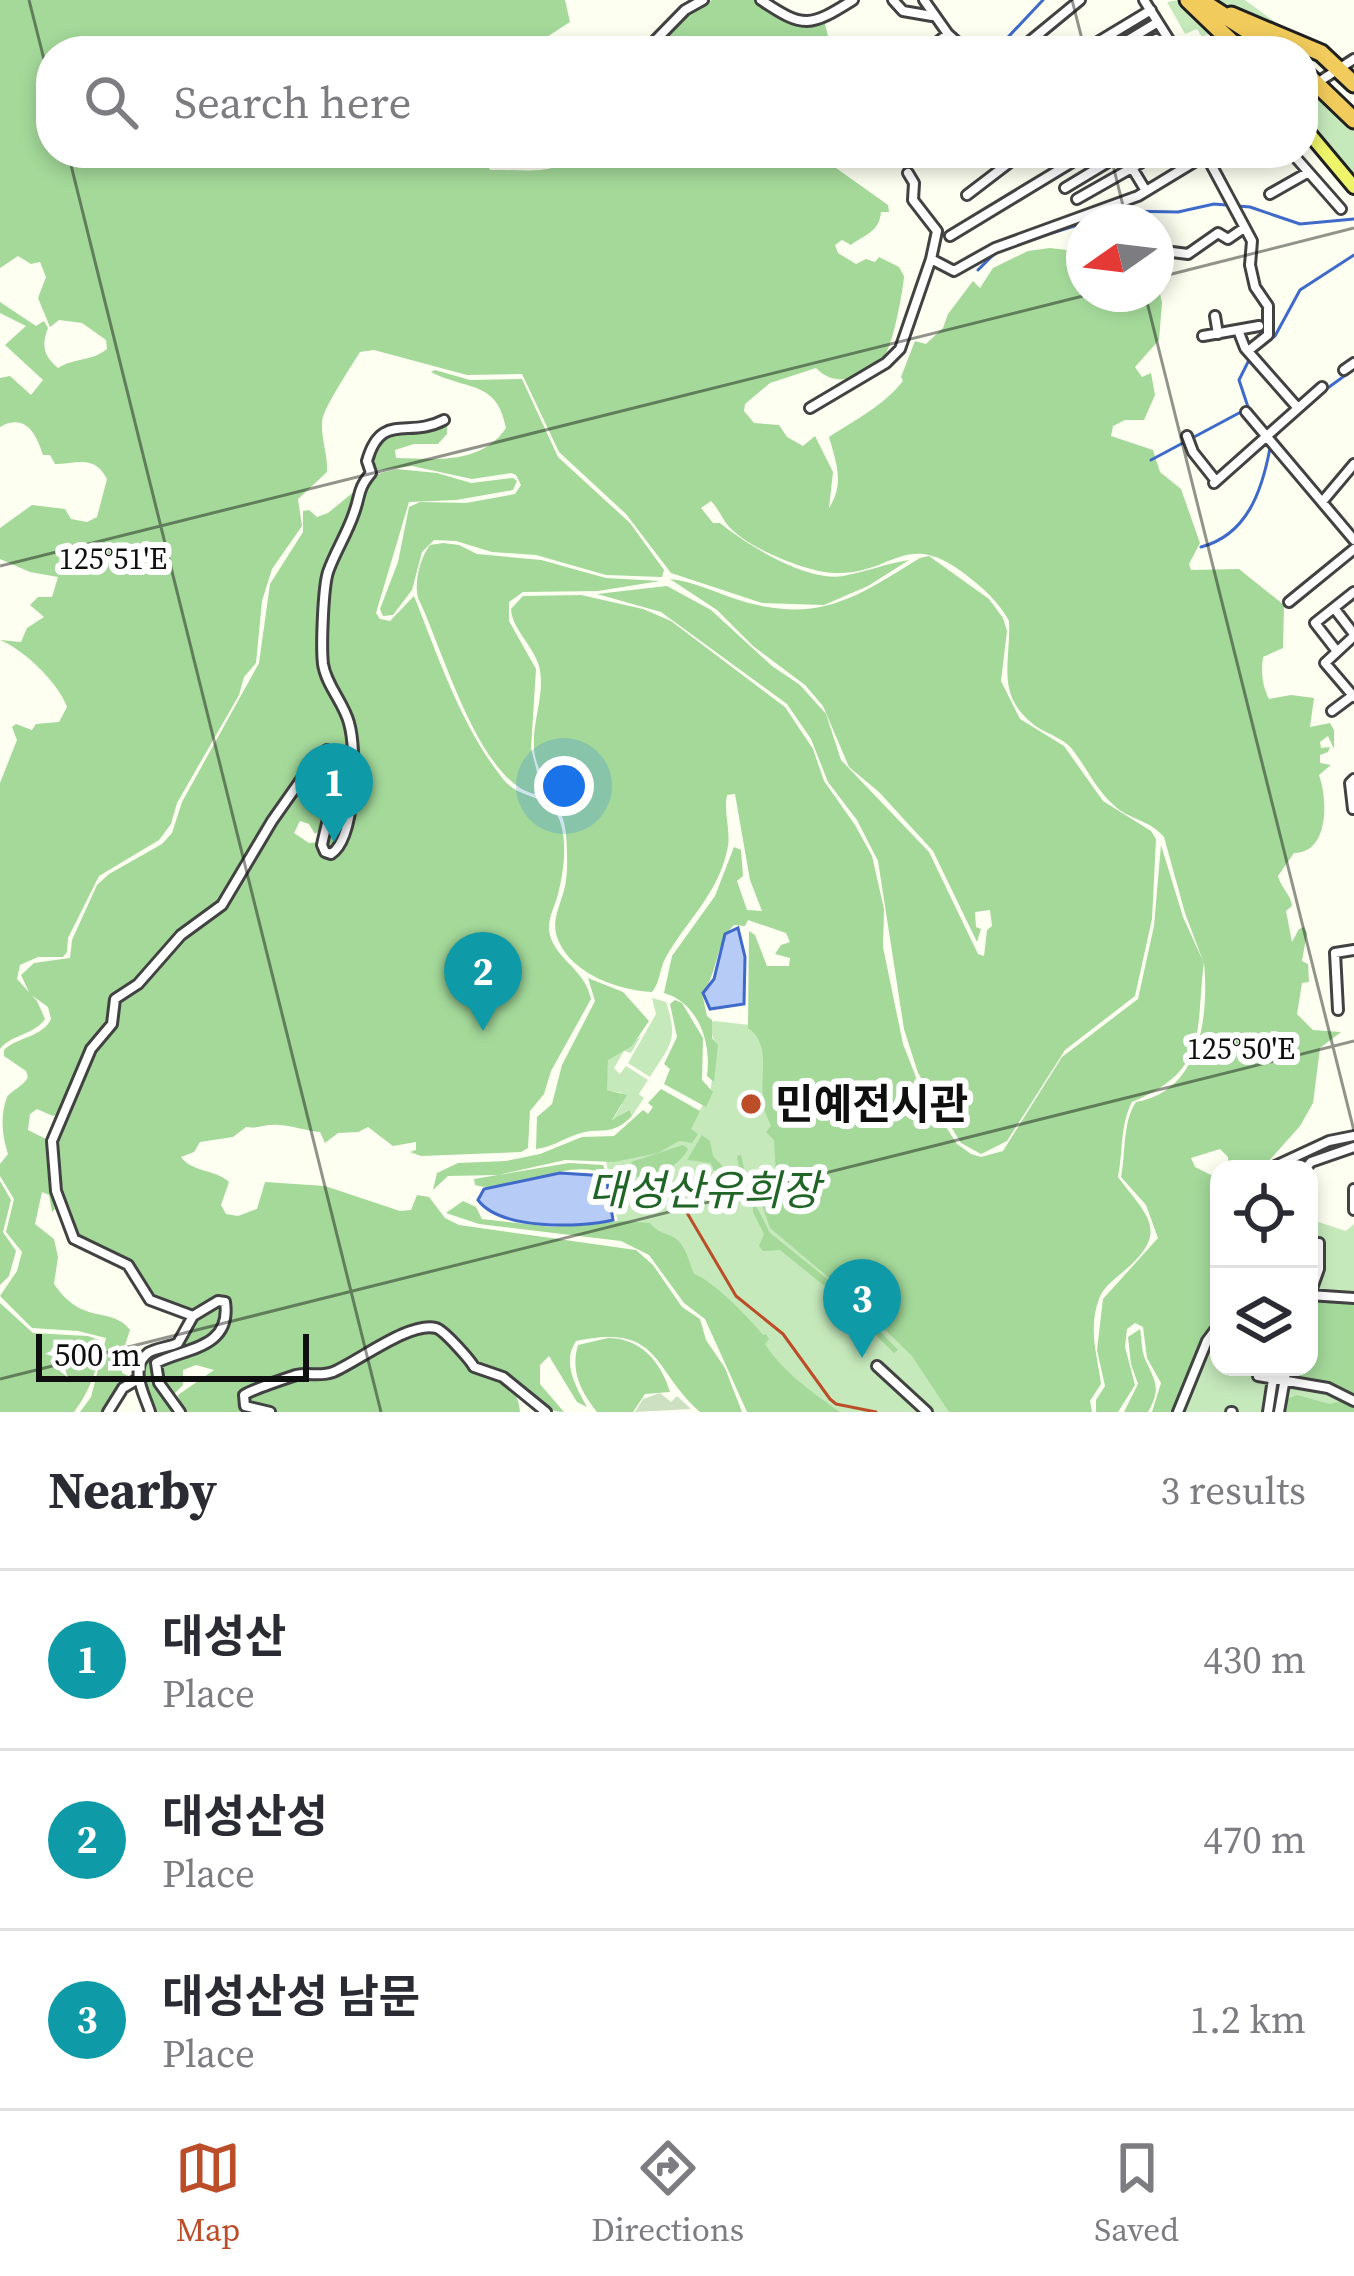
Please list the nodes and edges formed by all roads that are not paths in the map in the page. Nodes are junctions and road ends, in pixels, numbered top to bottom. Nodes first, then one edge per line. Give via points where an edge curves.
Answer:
1 (703, 0) edge
2 (761, 0) edge
3 (853, 0) edge
4 (893, 0) edge
5 (924, 0) edge
6 (1080, 0) edge
7 (1144, 0) edge
8 (1188, 0) edge
9 (1204, 0) edge
10 (1150, 10) junction
11 (1231, 14) junction
12 (934, 16) junction
13 (1158, 22) junction
14 (948, 34) joint
15 (1038, 35) edge
16 (660, 36) edge
17 (945, 36) edge
18 (1108, 36) edge
19 (1135, 36) edge
20 (1167, 36) edge
21 (1225, 36) edge
22 (1259, 36) edge
23 (1261, 36) edge
24 (1282, 36) edge
25 (1318, 52) edge
26 (1347, 63) edge
27 (1318, 82) edge
28 (1318, 83) edge
29 (1354, 84) edge
30 (1354, 117) edge
31 (1318, 145) edge
32 (1003, 168) edge
33 (1062, 168) edge
34 (1098, 168) edge
35 (1184, 168) edge
36 (1213, 168) edge
37 (1303, 168) edge
38 (1133, 169) joint
39 (908, 173) dead end
40 (1306, 173) junction
41 (1065, 188) dead end
42 (1354, 188) edge
43 (1146, 191) junction
44 (1270, 194) dead end
45 (968, 195) dead end
46 (1077, 200) dead end
47 (1341, 209) dead end
48 (1244, 228) junction
49 (950, 236) dead end
50 (1174, 252) edge
51 (931, 259) junction
52 (1215, 316) dead end
53 (1258, 326) dead end
54 (1238, 330) junction
55 (1218, 334) junction
56 (1203, 336) dead end
57 (1248, 351) junction
58 (1322, 387) dead end
59 (810, 407) dead end
60 (1297, 407) junction
61 (1246, 412) dead end
62 (444, 420) dead end
63 (1186, 436) dead end
64 (1271, 438) junction
65 (1354, 464) edge
66 (1322, 502) junction
67 (1354, 544) edge
68 (1354, 592) edge
69 (1289, 602) dead end
70 (1334, 608) junction
71 (1354, 635) edge
72 (1336, 650) junction
73 (1353, 696) edge
74 (1332, 711) dead end
75 (1354, 778) edge
76 (1353, 809) edge
77 (1354, 950) edge
78 (1338, 1010) dead end
79 (1354, 1136) edge
80 (1354, 1148) edge
81 (1288, 1160) edge
82 (1317, 1160) edge
83 (1354, 1189) edge
84 (1354, 1210) edge
85 (1318, 1296) edge
86 (1354, 1298) edge
87 (193, 1316) junction
88 (1210, 1337) edge
89 (877, 1366) dead end
90 (1258, 1376) edge
91 (1280, 1376) edge
92 (139, 1379) junction
93 (1278, 1380) junction
94 (1354, 1401) edge
95 (108, 1412) edge
96 (150, 1412) edge
97 (180, 1412) edge
98 (270, 1412) edge
99 (546, 1412) edge
100 (927, 1412) edge
101 (1178, 1412) edge
102 (1268, 1412) edge
103 (1279, 1412) edge

1 - 16 street
2 - 3 street via 800,23
4 - 12 street via 903,11
5 - 12 street
6 - 15 street
7 - 10 street
8 - 21 highway
9 - 11 highway
9 - 22 highway
10 - 13 street
10 - 18 street
11 - 23 highway
11 - 24 highway
12 - 14 street
13 - 19 street
13 - 20 street
14 - 17 street
25 - 26 highway
26 - 28 street
26 - 29 highway
27 - 30 highway
31 - 42 main road
32 - 45 street
33 - 49 street
34 - 41 street
35 - 43 street
36 - 48 street
37 - 40 street
38 - 43 street
38 - 46 street
39 - 51 street via 913,200 937,231
40 - 44 street
40 - 47 street
43 - 51 street via 958,270
48 - 50 street via 1228,239 1218,233 1188,254
48 - 57 street via 1270,328
51 - 59 street via 900,349
52 - 55 street
53 - 54 street
54 - 55 street
54 - 57 street
55 - 56 street
57 - 60 street
58 - 60 street
60 - 64 street
61 - 64 street
62 - 87 street via 380,433 328,573 323,662 353,751 340,846 331,854 322,845 336,765 327,750 222,905 115,999 112,1024 91,1048 52,1141 56,1191 74,1239 128,1265 150,1300
63 - 64 street via 1215,482
64 - 66 street
65 - 66 street
66 - 67 street
67 - 69 street
68 - 70 street
70 - 71 street
70 - 72 street via 1315,623
71 - 72 street
72 - 73 street via 1325,665
73 - 74 street
75 - 76 street
77 - 78 street via 1335,953
79 - 81 street
80 - 82 street
83 - 84 street
85 - 86 street
87 - 92 street via 178,1343 145,1355
87 - 97 street via 218,1301 228,1307 210,1343 156,1364
88 - 101 street
89 - 100 street
90 - 93 street
91 - 93 street
92 - 95 street
92 - 96 street
93 - 94 street
93 - 102 street
93 - 103 street
98 - 99 street via 245,1406 244,1395 335,1371 410,1331 436,1328 474,1367 503,1377

